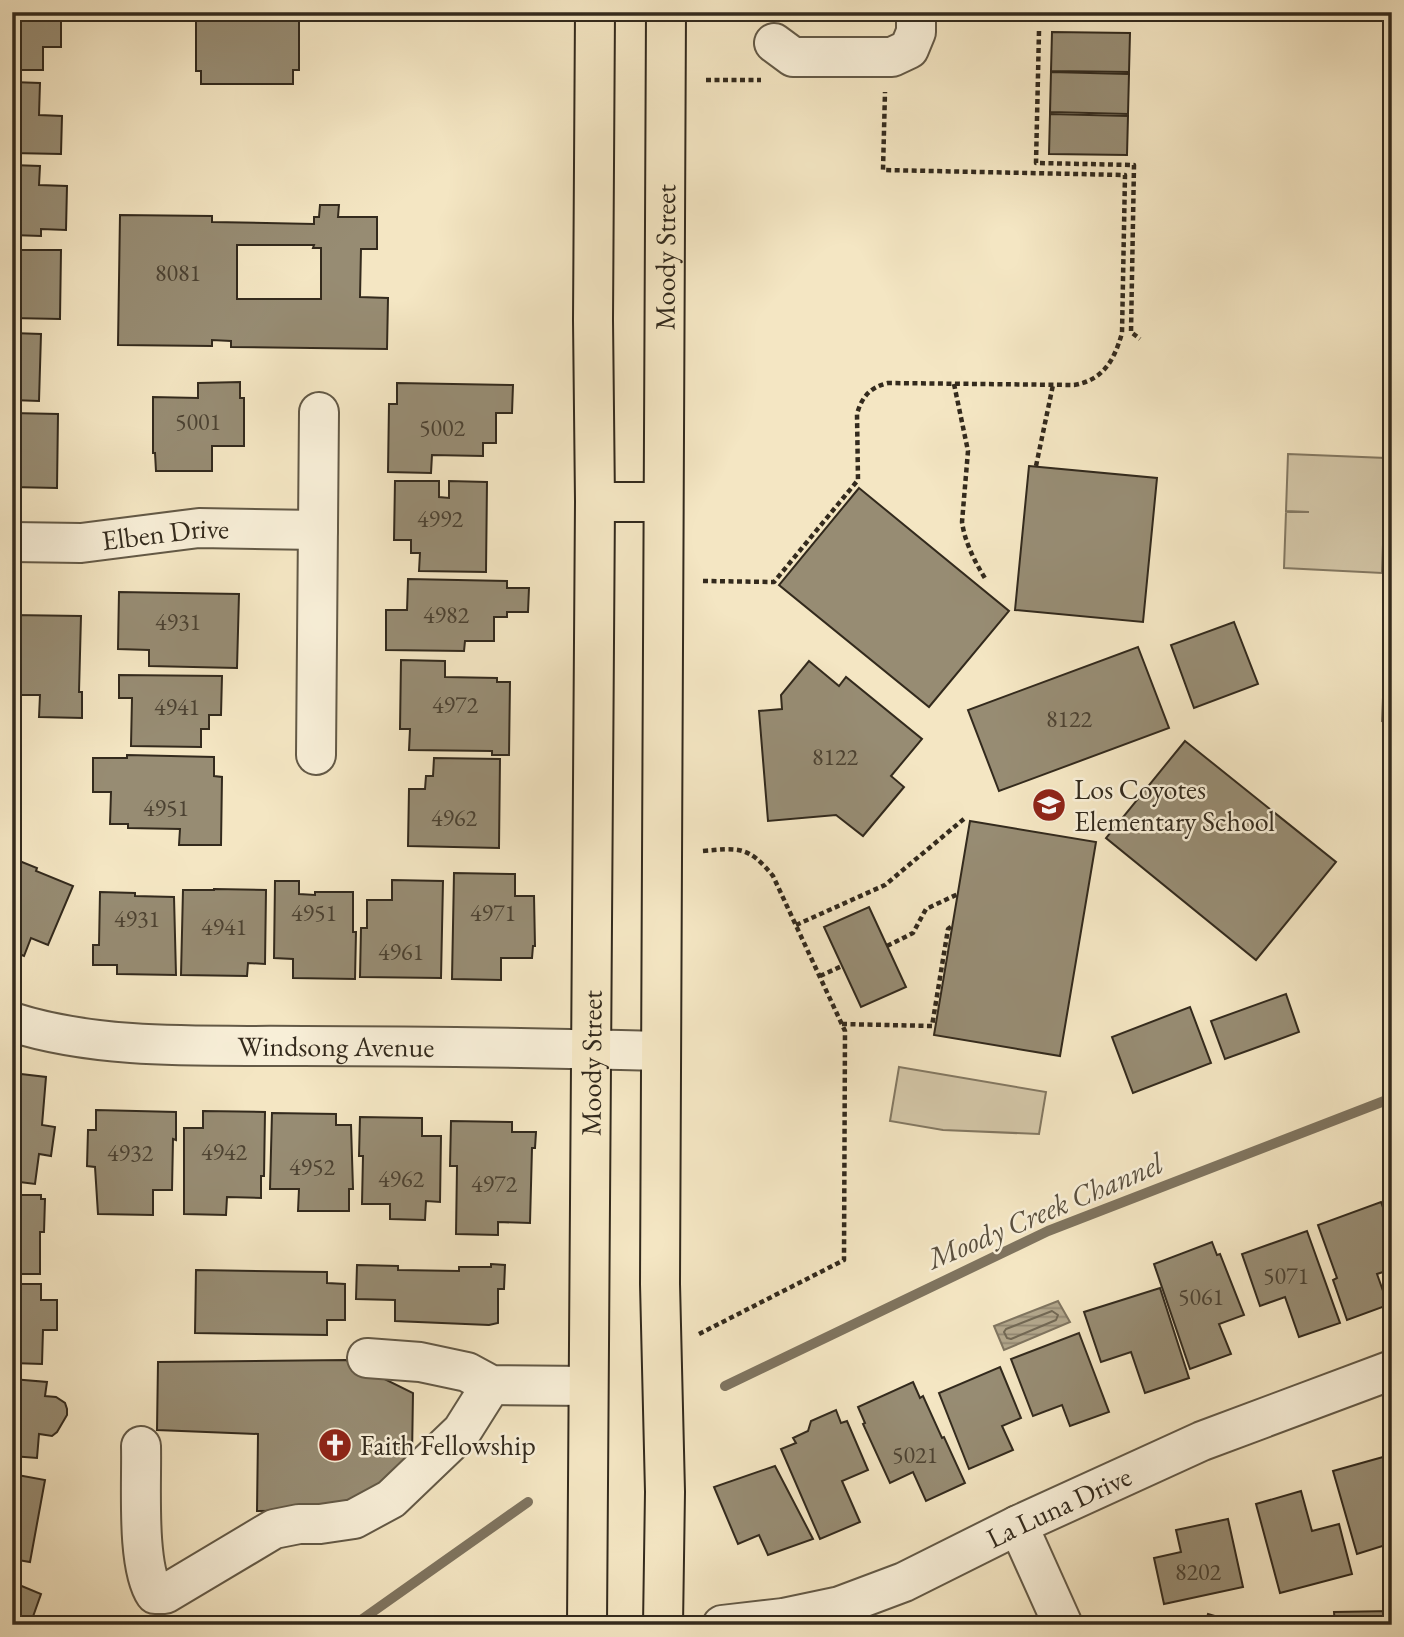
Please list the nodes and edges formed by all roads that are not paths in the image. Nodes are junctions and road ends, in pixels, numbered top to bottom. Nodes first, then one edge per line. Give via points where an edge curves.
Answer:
1 (595, 12) edge
2 (666, 12) edge
3 (916, 12) edge
4 (774, 62) road end
5 (319, 412) dead end
6 (595, 502) junction
7 (663, 502) junction
8 (318, 530) junction
9 (12, 542) edge
10 (316, 755) dead end
11 (12, 1022) edge
12 (590, 1049) junction
13 (660, 1051) junction
14 (367, 1358) dead end
15 (1392, 1370) edge
16 (491, 1385) junction
17 (588, 1387) junction
18 (141, 1446) dead end
19 (1018, 1525) junction
20 (587, 1625) edge
21 (663, 1625) edge
22 (722, 1625) edge
23 (1063, 1625) edge

1 - 6 main road, Moody Street
2 - 7 main road, Moody Street
3 - 4 street via 916,32 909,49 892,57 793,57
5 - 8 street
6 - 7 main road
6 - 12 main road, Moody Street
7 - 13 main road, Moody Street
8 - 9 street, Elben Drive via 199,528 81,543
8 - 10 street
11 - 12 street, Windsong Avenue via 111,1041 195,1045
12 - 13 street, Windsong Avenue
12 - 17 main road, Moody Street
13 - 21 main road, Moody Street
14 - 16 street via 444,1367
15 - 19 street, La Luna Drive via 1202,1441
16 - 17 street
16 - 18 street via 462,1431 391,1499 354,1519 274,1529 165,1594 155,1594 144,1564
17 - 20 main road, Moody Street
19 - 22 street, La Luna Drive via 904,1582 840,1606
19 - 23 street

